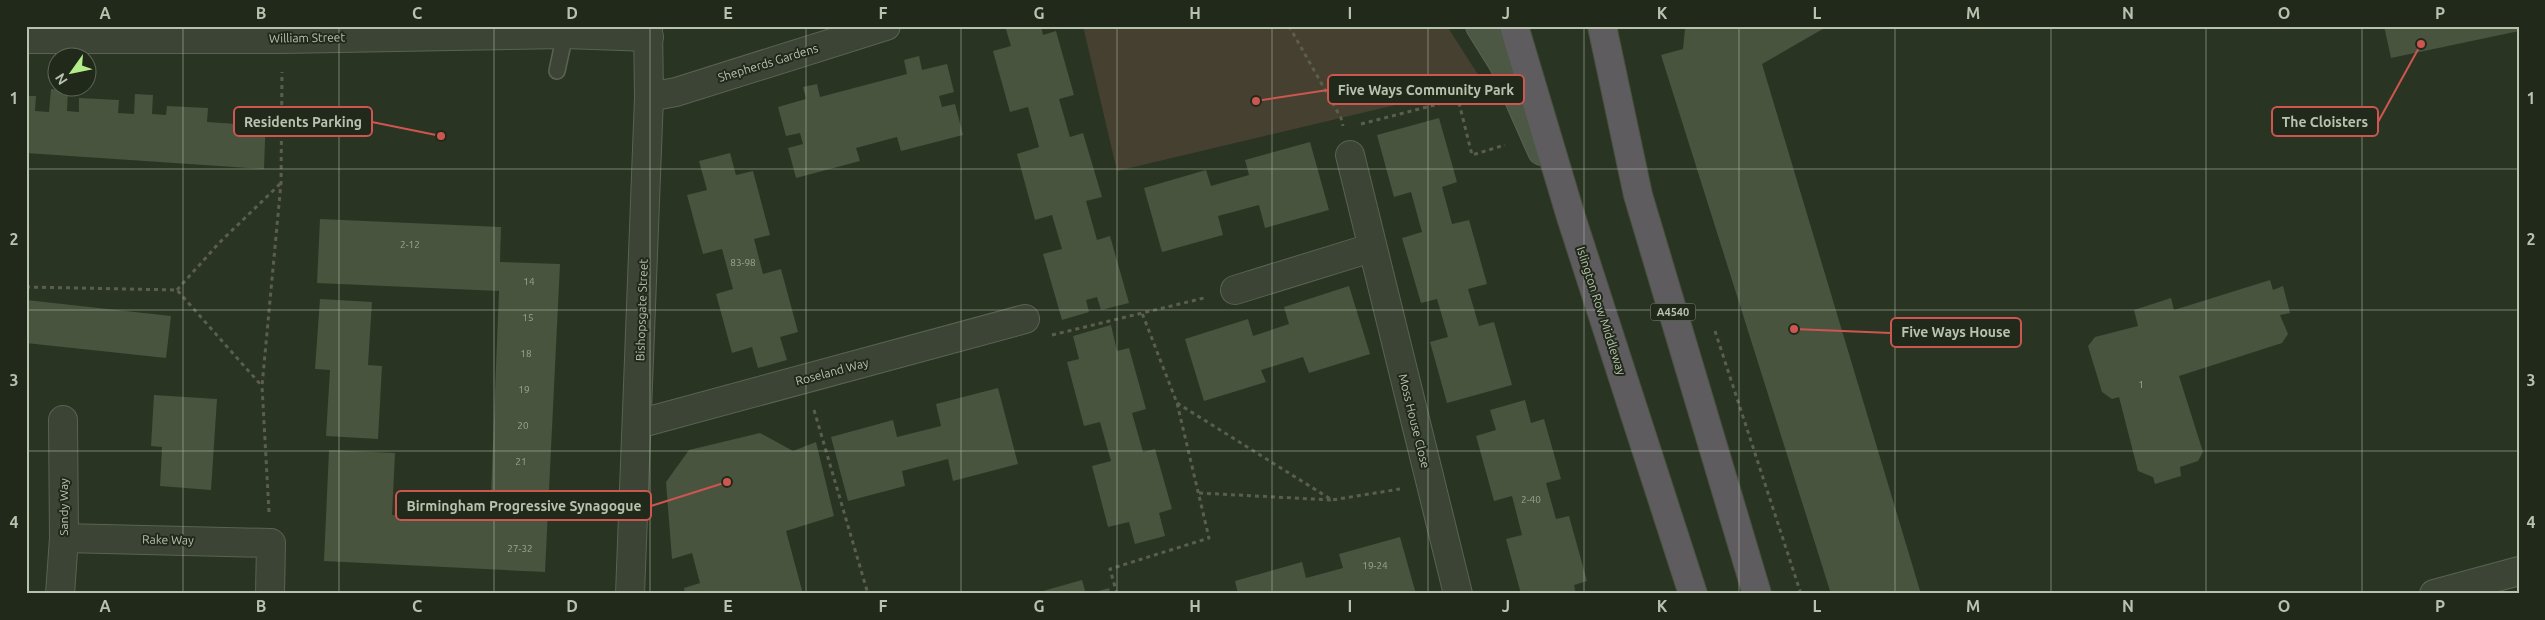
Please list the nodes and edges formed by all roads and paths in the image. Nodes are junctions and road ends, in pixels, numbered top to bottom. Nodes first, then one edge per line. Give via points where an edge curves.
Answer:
1 (886, 26) edge
2 (1289, 26) edge
3 (1480, 26) edge
4 (1514, 26) edge
5 (1602, 26) edge
6 (649, 32) edge
7 (565, 34) junction
8 (26, 39) edge
9 (282, 39) junction
10 (557, 71) dead end
11 (649, 97) junction
12 (1344, 128) junction
13 (1508, 144) dead end
14 (1350, 155) joint
15 (281, 183) junction
16 (1570, 217) junction
17 (1372, 248) junction
18 (26, 287) edge
19 (177, 290) junction
20 (1235, 290) joint
21 (1142, 313) junction
22 (1025, 319) dead end
23 (1712, 321) dead end
24 (1048, 336) dead end
25 (805, 380) junction
26 (262, 386) junction
27 (1177, 403) junction
28 (64, 420) dead end
29 (638, 424) junction
30 (1430, 485) junction
31 (1199, 493) junction
32 (1332, 500) junction
33 (64, 538) junction
34 (271, 542) junction
35 (2519, 571) edge
36 (60, 594) edge
37 (270, 594) edge
38 (630, 594) edge
39 (868, 594) edge
40 (1117, 594) edge
41 (1458, 594) edge
42 (1693, 594) edge
43 (1757, 594) edge
44 (1801, 594) edge
45 (2434, 594) edge

1 - 11 street, Shepherds Gardens via 676,92
2 - 12 path
3 - 16 main road via 1504,63
4 - 16 highway, Islington Row Middleway
5 - 43 highway, A4540 via 1638,195
6 - 7 street, William Street
6 - 11 street, Bishopsgate Street
7 - 9 street, William Street
7 - 10 lane
8 - 9 street, William Street
9 - 15 path
11 - 29 street, Bishopsgate Street
12 - 13 path via 1458,99 1472,155
12 - 14 path
14 - 17 street, Moss House Close
15 - 19 path via 219,243
15 - 26 path
16 - 42 highway, Islington Row Middleway
17 - 20 street
17 - 30 street, Moss House Close
18 - 19 path
19 - 26 path
20 - 21 path
21 - 24 path
21 - 27 path
22 - 25 street, Roseland Way
23 - 44 path
25 - 29 street, Roseland Way
25 - 39 path
26 - 34 path
27 - 31 path
27 - 32 path
28 - 33 street, Sandy Way
29 - 38 street, Bishopsgate Street
30 - 32 path
30 - 41 street, Moss House Close
31 - 32 path
31 - 40 path via 1209,538 1110,569
33 - 34 street, Rake Way
33 - 36 street, Sandy Way
34 - 37 street
35 - 45 street

